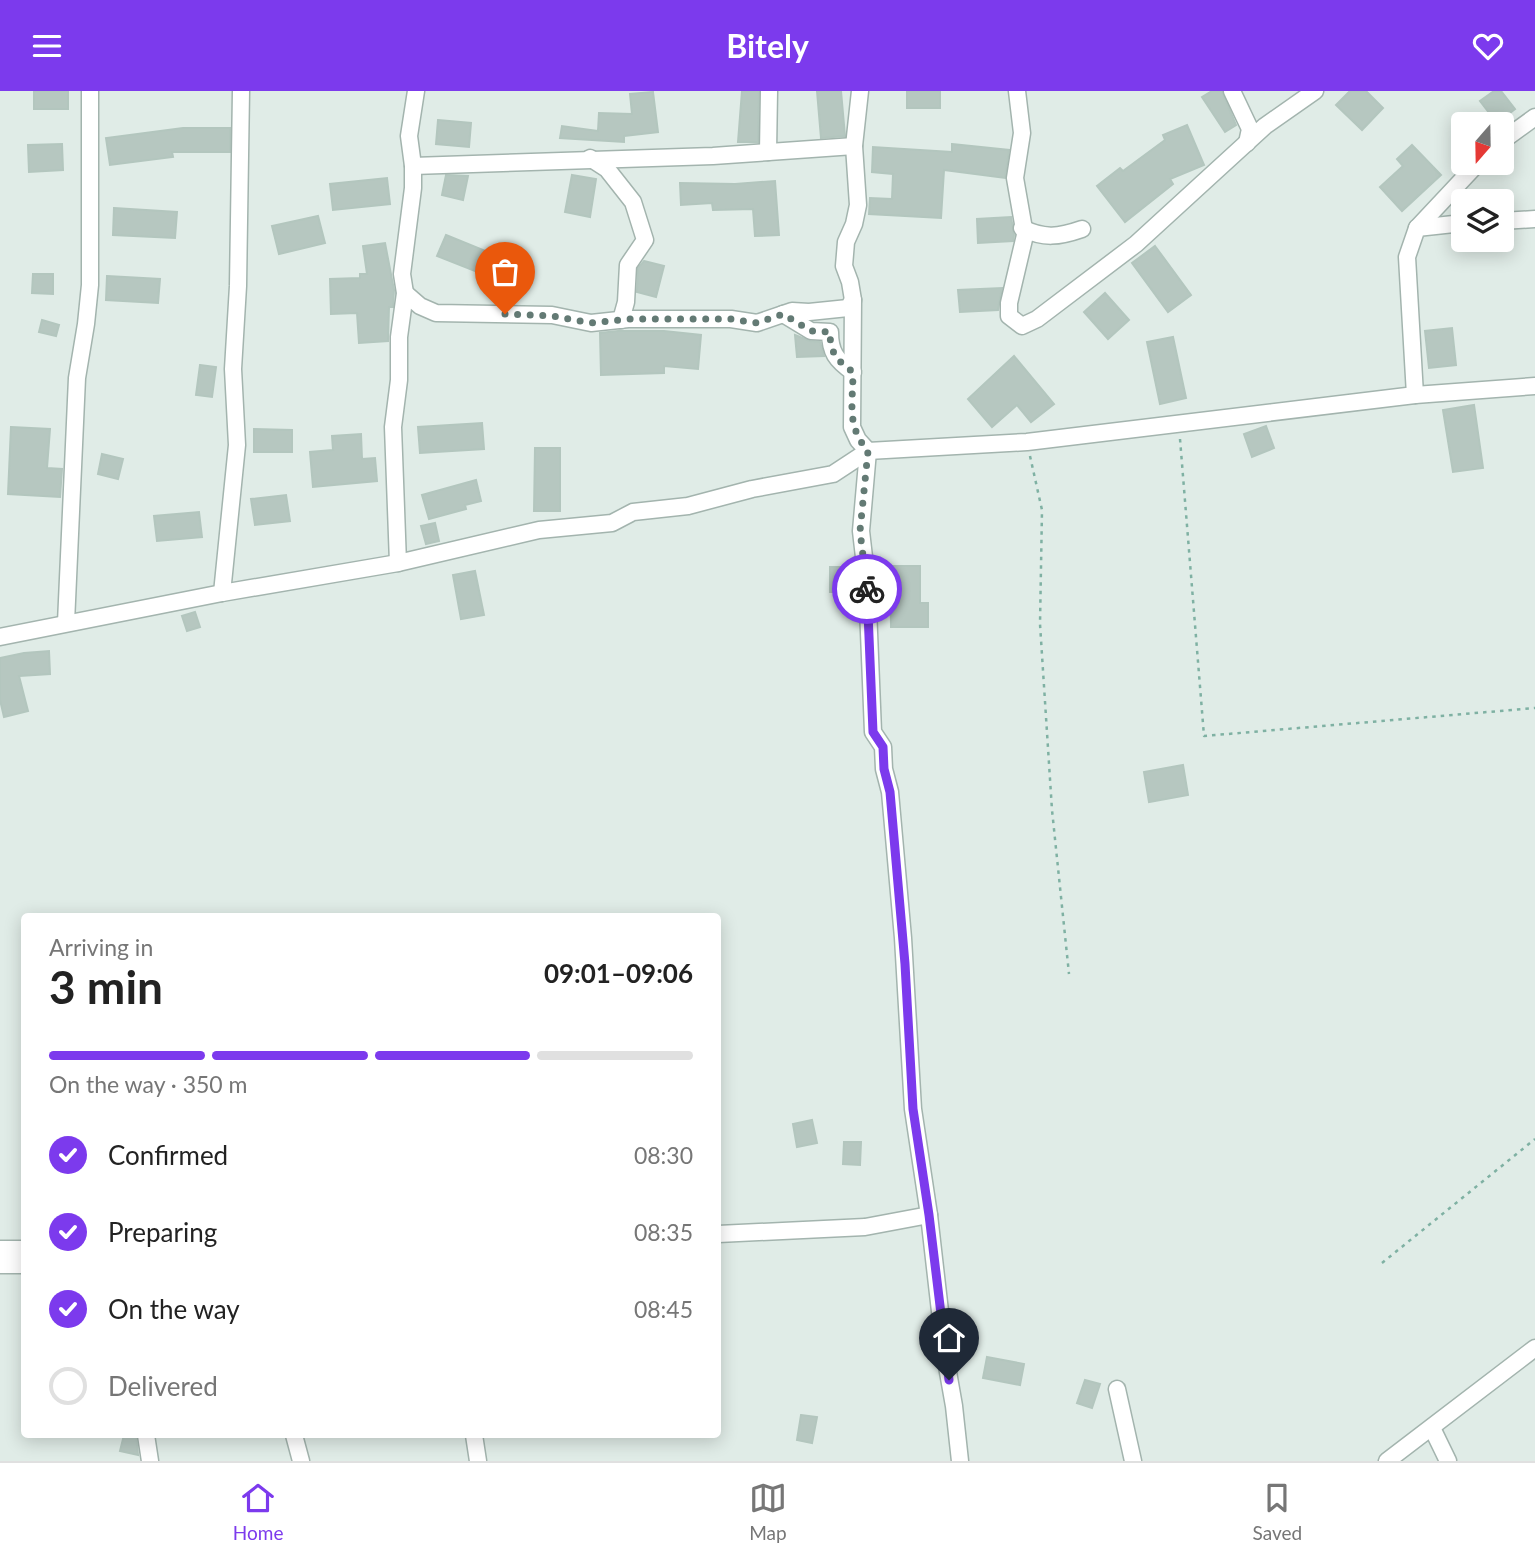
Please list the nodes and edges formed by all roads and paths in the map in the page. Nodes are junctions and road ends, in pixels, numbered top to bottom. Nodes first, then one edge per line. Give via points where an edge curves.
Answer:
1 (90, 91) edge
2 (242, 91) edge
3 (416, 91) edge
4 (769, 91) edge
5 (860, 91) edge
6 (1017, 91) edge
7 (1232, 91) edge
8 (1315, 91) edge
9 (1535, 117) edge
10 (1514, 132) edge
11 (1247, 143) junction
12 (854, 146) junction
13 (768, 152) junction
14 (590, 158) junction
15 (413, 166) junction
16 (1467, 175) edge
17 (1535, 219) edge
18 (1514, 220) edge
19 (1451, 224) edge
20 (1022, 228) junction
21 (1417, 228) junction
22 (1082, 229) dead end
23 (405, 293) junction
24 (853, 300) junction
25 (783, 314) junction
26 (621, 320) junction
27 (853, 372) junction
28 (1535, 386) edge
29 (1415, 395) junction
30 (1179, 425) junction
31 (1027, 442) junction
32 (868, 451) junction
33 (398, 563) junction
34 (222, 593) junction
35 (66, 623) junction
36 (0, 637) edge
37 (1535, 708) edge
38 (1069, 974) dead end
39 (1535, 1139) edge
40 (929, 1215) junction
41 (721, 1234) edge
42 (0, 1249) edge
43 (21, 1249) edge
44 (1382, 1263) dead end
45 (0, 1265) edge
46 (21, 1265) edge
47 (1535, 1347) edge
48 (1117, 1389) dead end
49 (1432, 1428) junction
50 (146, 1438) edge
51 (295, 1438) edge
52 (474, 1438) edge
53 (150, 1461) edge
54 (301, 1461) edge
55 (478, 1461) edge
56 (960, 1461) edge
57 (1133, 1461) edge
58 (1387, 1461) edge
59 (1448, 1461) edge

1 - 35 street via 90,285 76,378
2 - 34 street via 233,369 237,445
3 - 15 street via 409,136
4 - 13 street
5 - 12 street
6 - 20 street via 1022,133 1015,178
7 - 11 street via 1250,129
8 - 11 street
9 - 10 street
11 - 20 street via 1136,244 1022,326 1009,316 1025,235
12 - 13 street
12 - 24 street via 858,205 846,242 844,267
13 - 14 street
14 - 15 street
14 - 26 street via 607,169 633,202 645,240 628,265
15 - 23 street via 402,274
16 - 21 street
17 - 18 street
19 - 21 street
20 - 22 street via 1048,238
21 - 29 street via 1407,257
23 - 26 street via 436,313 552,316 591,323
23 - 33 street via 393,427
24 - 25 street via 848,308
24 - 27 street
25 - 26 street via 757,323
25 - 27 street via 811,331 830,332 835,358
27 - 32 street via 852,427
28 - 29 street
29 - 30 street
30 - 31 street
30 - 37 path via 1204,736
31 - 32 street
31 - 38 path via 1042,510 1040,624
32 - 33 street via 833,474 688,506 633,512 612,523 539,530
32 - 40 street via 860,531 867,583 873,732 883,747 890,792 913,1109
33 - 34 street
34 - 35 street
35 - 36 street
39 - 44 path
40 - 41 street via 865,1227
40 - 56 street
42 - 43 street
45 - 46 street
47 - 49 street
48 - 57 street
49 - 58 street
49 - 59 street
50 - 53 street
51 - 54 street
52 - 55 street

